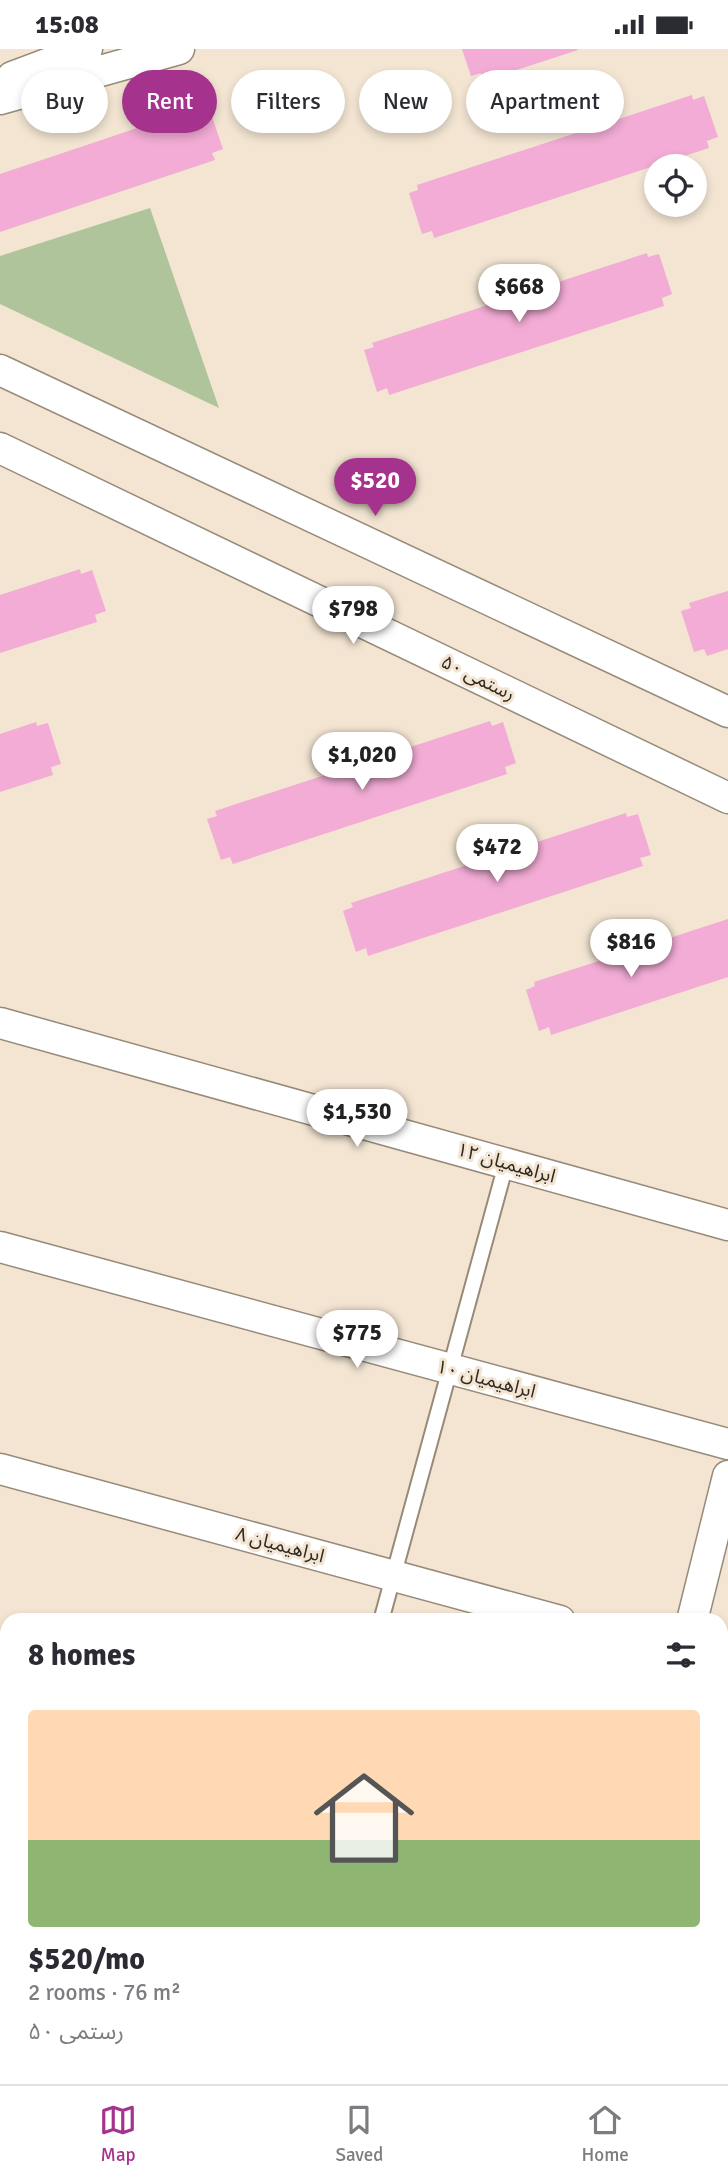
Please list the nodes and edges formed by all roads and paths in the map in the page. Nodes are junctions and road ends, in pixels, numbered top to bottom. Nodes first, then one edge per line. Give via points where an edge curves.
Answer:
1 (88, 49) edge
2 (179, 49) edge
3 (0, 82) edge
4 (0, 99) edge
5 (0, 370) edge
6 (0, 448) edge
7 (728, 712) edge
8 (728, 798) edge
9 (0, 1023) edge
10 (506, 1164) junction
11 (728, 1225) edge
12 (0, 1247) edge
13 (450, 1369) junction
14 (728, 1444) edge
15 (0, 1469) edge
16 (726, 1495) edge
17 (393, 1575) junction
18 (383, 1613) edge
19 (531, 1613) edge
20 (694, 1613) edge

1 - 3 street
2 - 4 street
5 - 7 street
6 - 8 street, رستمی ۵۰
9 - 10 street, ابراهیمیان ۱۲
10 - 11 street, ابراهیمیان ۱۲
10 - 13 lane
12 - 13 street, ابراهیمیان ۱۰
13 - 14 street, ابراهیمیان ۱۰
13 - 17 lane
15 - 17 street, ابراهیمیان ۸
16 - 20 street
17 - 18 lane
17 - 19 street, ابراهیمیان ۸

